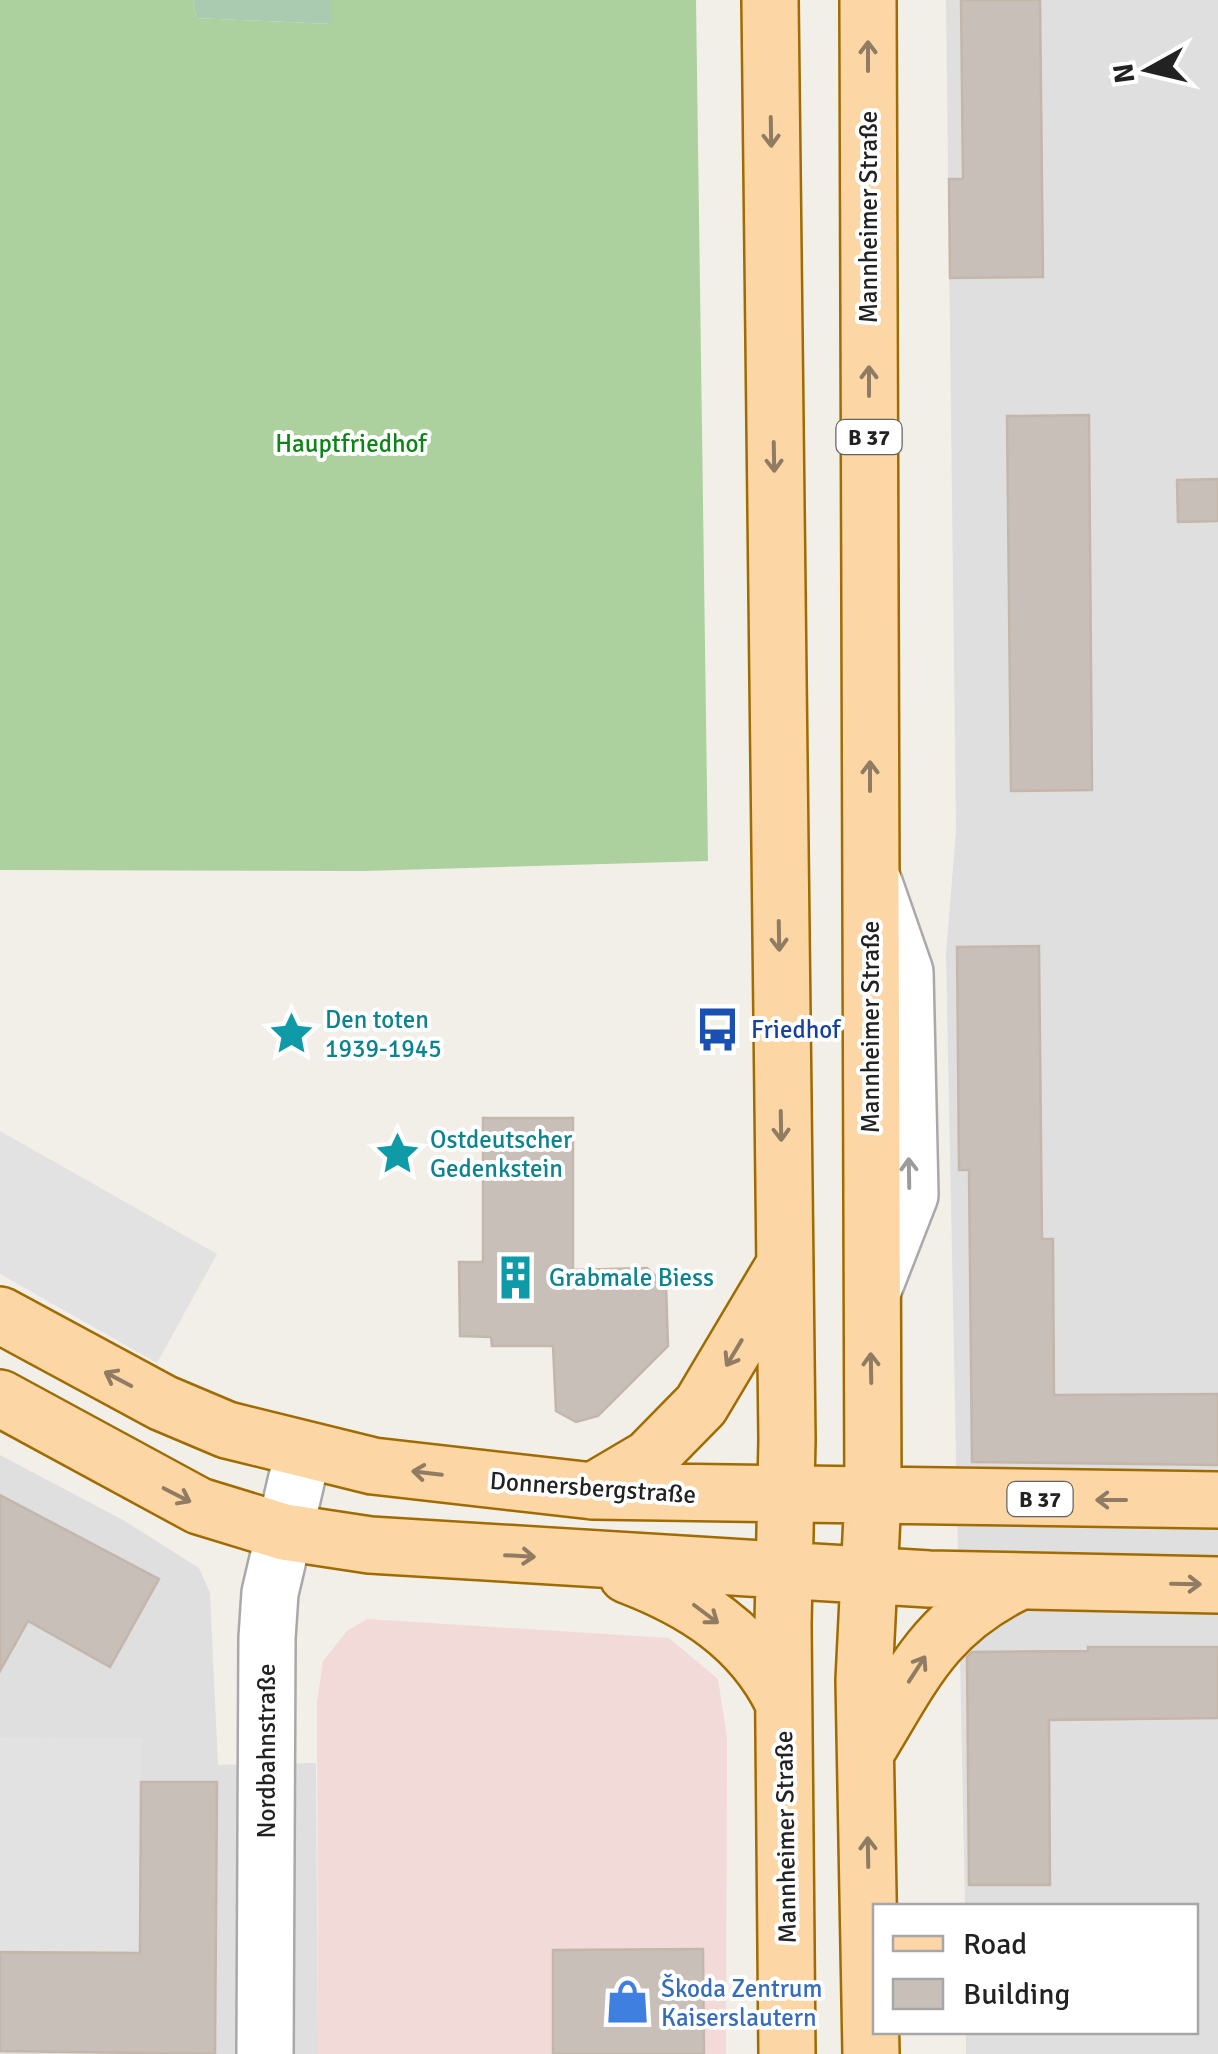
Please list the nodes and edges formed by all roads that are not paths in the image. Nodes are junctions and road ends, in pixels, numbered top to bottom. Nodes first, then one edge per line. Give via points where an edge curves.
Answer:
1 (770, 0) edge
2 (868, 0) edge
3 (782, 1268) junction
4 (0, 1315) edge
5 (0, 1398) edge
6 (303, 1452) junction
7 (593, 1491) junction
8 (786, 1496) junction
9 (873, 1496) junction
10 (1218, 1500) edge
11 (284, 1532) junction
12 (586, 1560) junction
13 (786, 1571) junction
14 (871, 1576) junction
15 (1018, 1582) junction
16 (1218, 1585) edge
17 (783, 1702) junction
18 (866, 1752) junction
19 (264, 2054) edge
20 (787, 2054) edge
21 (871, 2054) edge

1 -> 3 main road, Mannheimer Straße
9 -> 2 main road, Mannheimer Straße / B 37
3 -> 7 main road via 701,1404 649,1458
3 - 8 main road, Mannheimer Straße
6 -> 4 main road, Donnersbergstraße via 162,1403
5 -> 11 main road via 199,1506
7 -> 6 main road, Donnersbergstraße
6 - 11 street, Nordbahnstraße
7 - 8 main road, Donnersbergstraße
8 - 9 main road, Donnersbergstraße
8 - 13 main road, Mannheimer Straße
10 -> 9 main road, Donnersbergstraße / B 37
9 - 14 main road, Mannheimer Straße / B 37
11 -> 12 main road via 370,1545
11 - 19 street, Nordbahnstraße via 266,1638
12 - 13 main road
12 -> 17 main road via 699,1608 749,1649
13 - 14 main road
13 - 17 main road, Mannheimer Straße
14 - 15 main road
14 - 18 main road, Mannheimer Straße / B 37
15 -> 16 main road
18 -> 15 main road via 941,1633
17 - 20 main road, Mannheimer Straße
21 -> 18 main road, Mannheimer Straße

